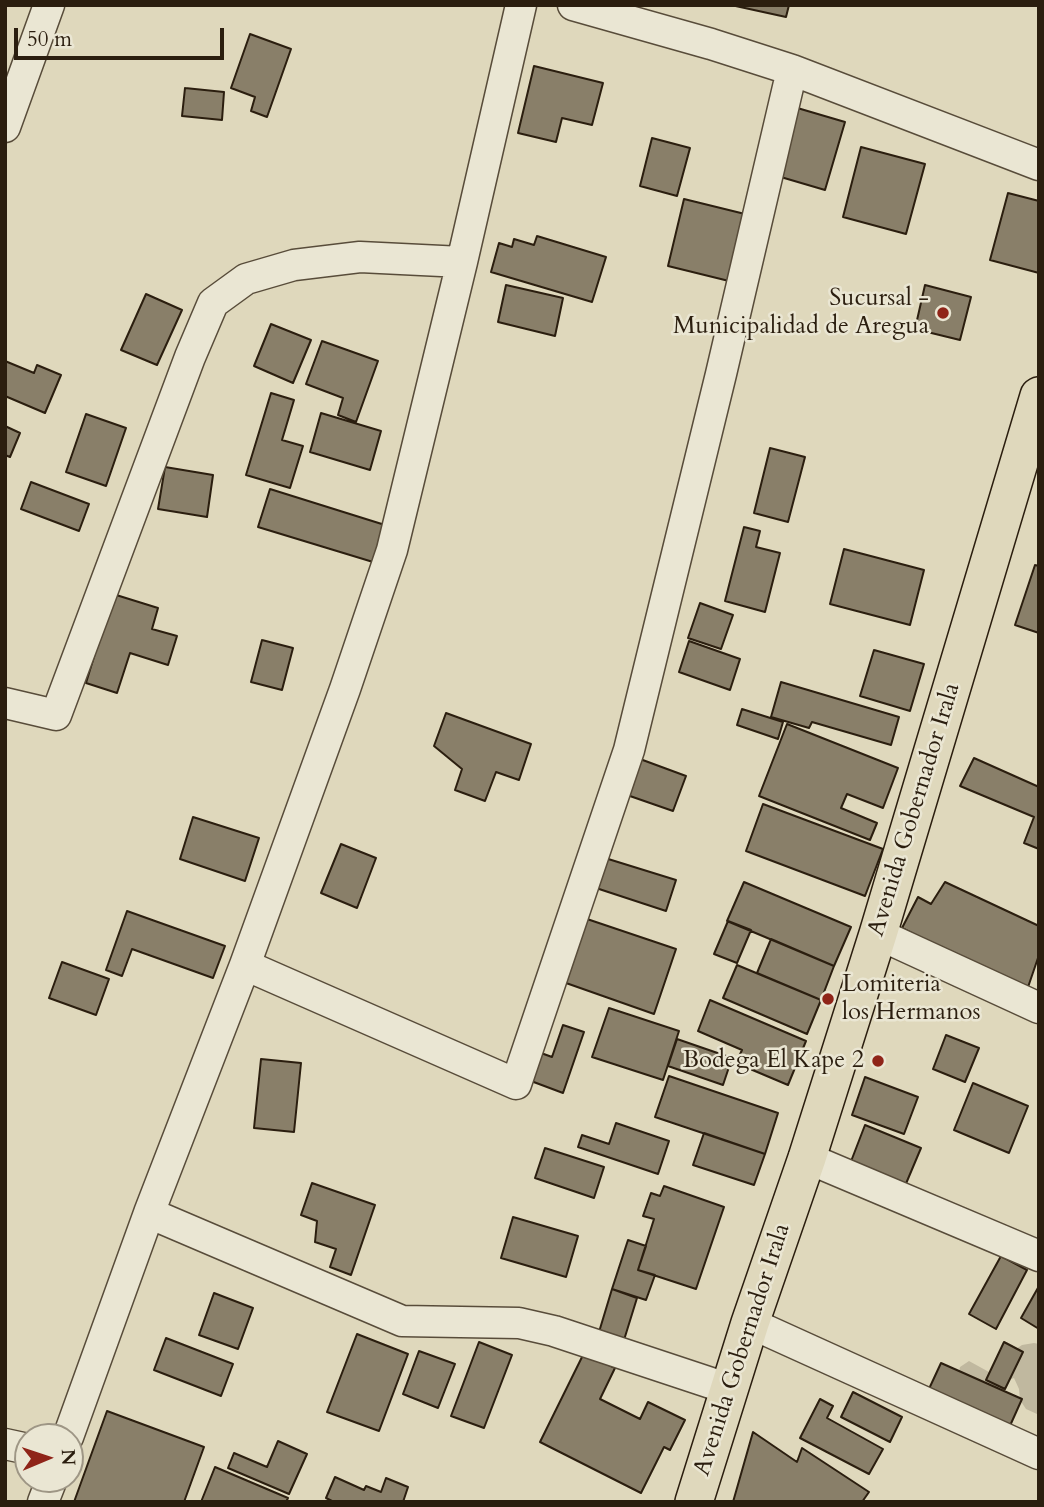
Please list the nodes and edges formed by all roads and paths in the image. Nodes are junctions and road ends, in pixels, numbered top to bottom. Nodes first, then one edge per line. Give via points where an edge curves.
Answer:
1 (49, 5) edge
2 (521, 5) edge
3 (573, 5) edge
4 (792, 70) junction
5 (5, 127) edge
6 (1039, 165) edge
7 (462, 262) junction
8 (1039, 396) edge
9 (5, 703) edge
10 (878, 934) junction
11 (246, 965) junction
12 (1039, 1008) edge
13 (807, 1158) junction
14 (149, 1213) junction
15 (1039, 1256) edge
16 (750, 1324) junction
17 (729, 1389) junction
18 (73, 1423) edge
19 (1039, 1454) edge
20 (694, 1502) edge

1 - 5 street
2 - 7 street
3 - 4 street
4 - 6 street
4 - 11 street via 629,750 516,1084
7 - 9 street via 360,257 294,265 246,279 213,303 56,715
7 - 11 street via 392,550
8 - 10 main road, Avenida Gobernador Irala
10 - 12 street
10 - 13 main road, Avenida Gobernador Irala
11 - 14 street
13 - 15 street
13 - 16 main road, Avenida Gobernador Irala
14 - 17 street via 402,1321 519,1324 554,1331
14 - 18 street
16 - 17 main road, Avenida Gobernador Irala
16 - 19 street
17 - 20 main road, Avenida Gobernador Irala

